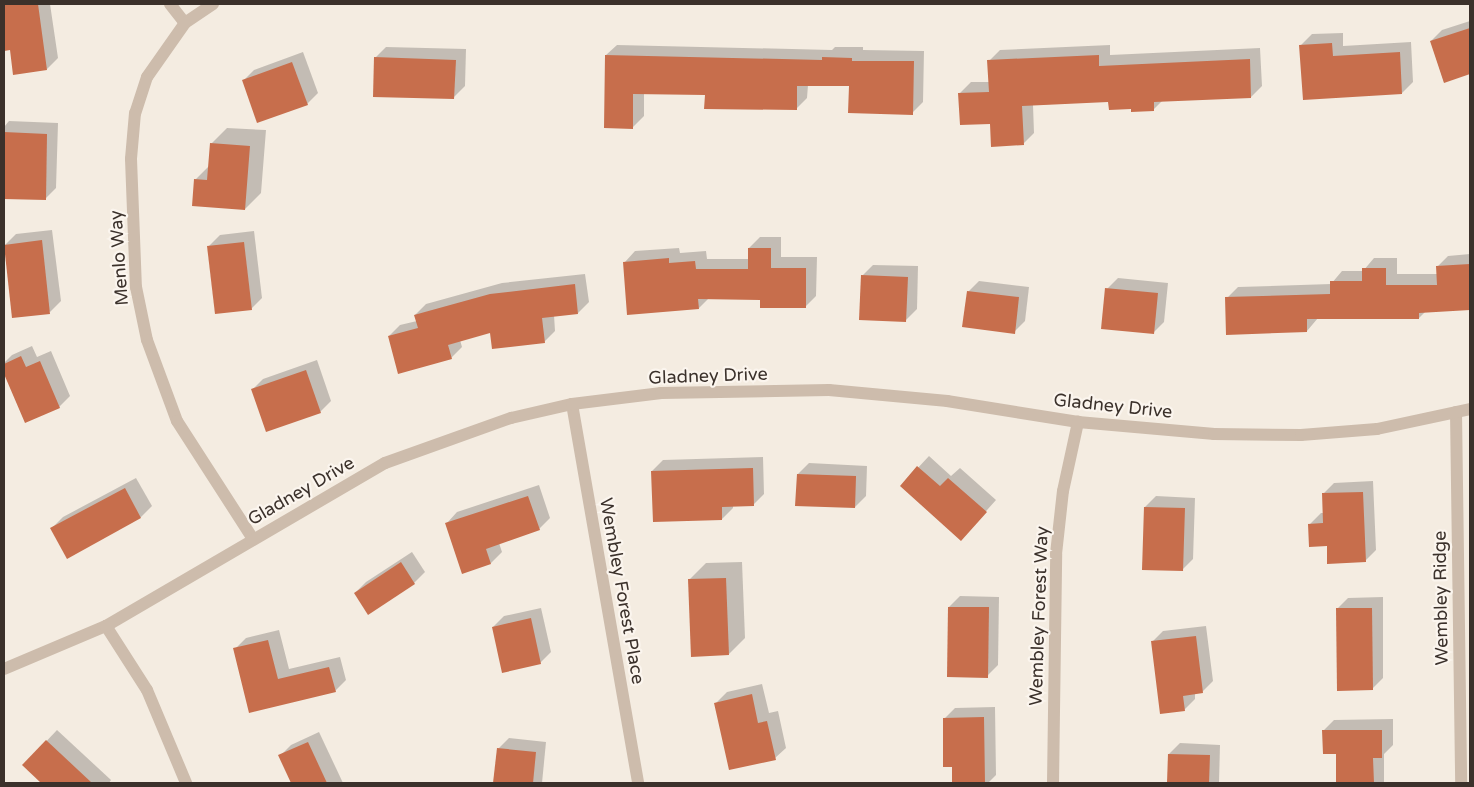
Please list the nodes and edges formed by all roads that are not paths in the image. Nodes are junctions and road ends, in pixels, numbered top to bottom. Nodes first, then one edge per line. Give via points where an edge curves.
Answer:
1 (170, 4) edge
2 (213, 4) edge
3 (185, 23) junction
4 (572, 404) junction
5 (1470, 409) edge
6 (1456, 412) junction
7 (1078, 422) junction
8 (253, 539) junction
9 (106, 626) junction
10 (4, 669) edge
11 (186, 783) edge
12 (638, 783) edge
13 (1053, 783) edge
14 (1461, 783) edge

1 - 3 street
2 - 3 street, Menlo Way
3 - 8 street, Menlo Way via 147,77 135,113 131,159 136,288 147,340 178,421
4 - 7 street, Gladney Drive via 661,393 830,390 947,401
4 - 8 street, Gladney Drive via 511,418 386,463
4 - 12 street, Wembley Forest Place
5 - 6 street, Gladney Drive
6 - 7 street, Gladney Drive via 1377,429 1302,435 1214,434
6 - 14 street, Wembley Ridge
7 - 13 street, Wembley Forest Way via 1063,490 1056,554
8 - 9 street, Gladney Drive
9 - 10 street, Gladney Drive
9 - 11 street via 147,690

